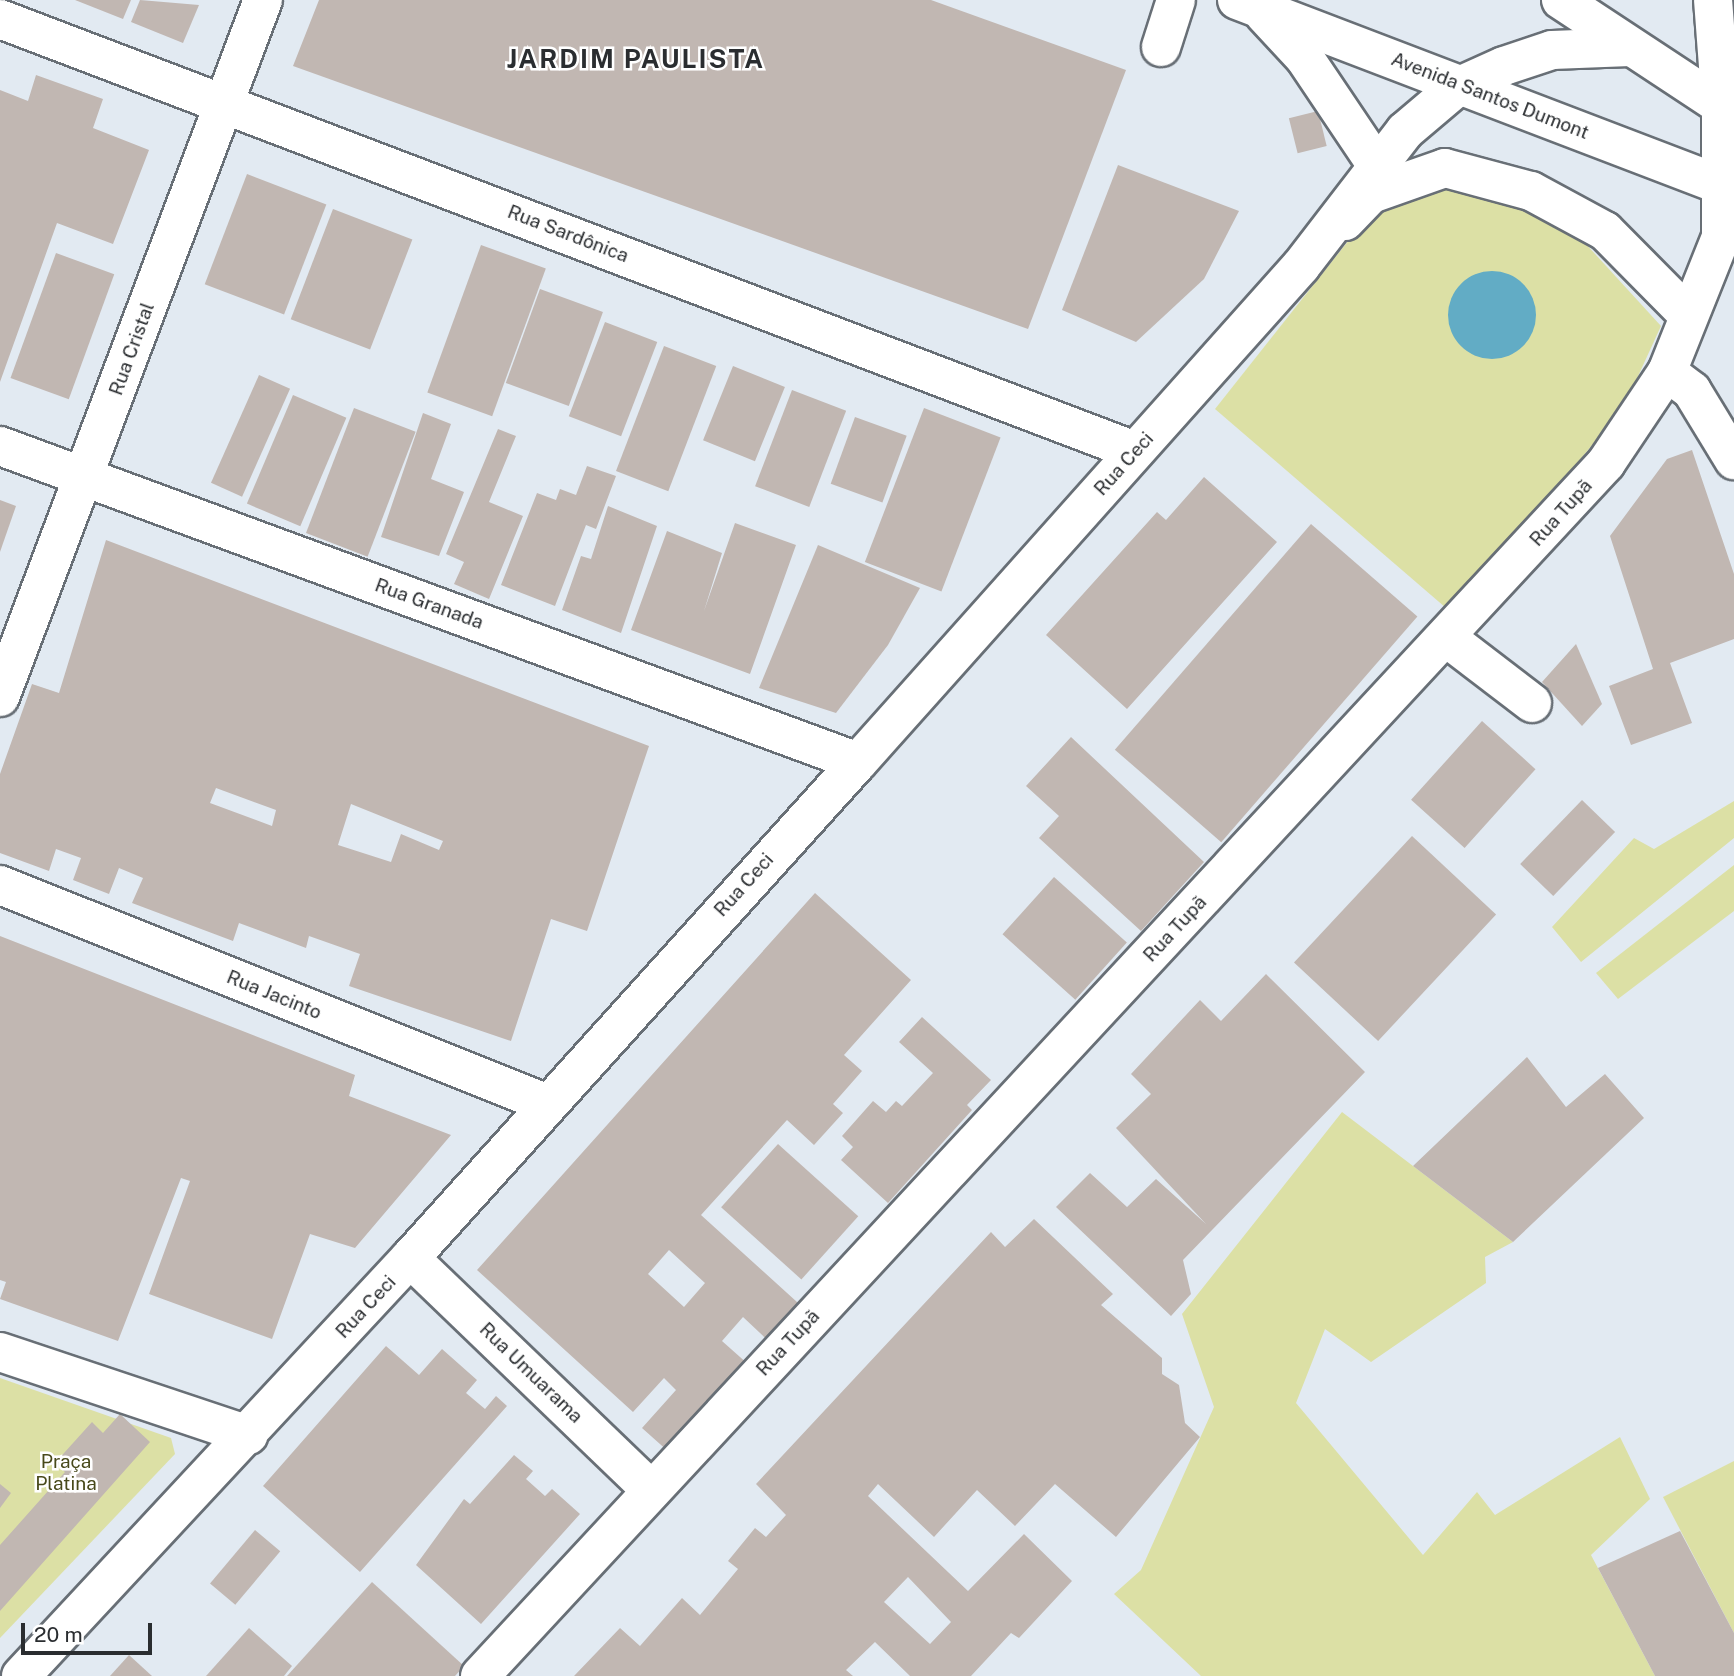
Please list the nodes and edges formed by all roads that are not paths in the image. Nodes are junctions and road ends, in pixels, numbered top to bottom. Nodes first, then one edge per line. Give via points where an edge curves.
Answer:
1 (263, 0) edge
2 (1176, 0) edge
3 (1561, 0) edge
4 (1713, 0) edge
5 (1247, 4) edge
6 (0, 19) edge
7 (1161, 47) dead end
8 (1630, 47) junction
9 (1457, 87) junction
10 (223, 101) junction
11 (1728, 110) edge
12 (1380, 170) junction
13 (1728, 187) edge
14 (1301, 265) junction
15 (1688, 315) junction
16 (1667, 372) junction
17 (0, 446) edge
18 (1135, 451) junction
19 (1734, 460) edge
20 (85, 477) junction
21 (1447, 638) junction
22 (0, 697) edge
23 (1532, 703) dead end
24 (858, 762) junction
25 (0, 886) edge
26 (548, 1104) junction
27 (410, 1258) junction
28 (0, 1352) edge
29 (248, 1435) junction
30 (651, 1490) junction
31 (21, 1676) edge
32 (480, 1676) edge

1 - 10 main road, Rua Cristal
2 - 7 main road
3 - 8 main road
4 - 11 main road, Rua Tupã
5 - 9 main road, Avenida Santos Dumont
5 - 12 main road via 1304,57
6 - 10 main road, Rua Sardônica
8 - 9 main road, Rua Ceci via 1552,50
8 - 11 main road
9 - 12 main road, Rua Ceci via 1405,131
9 - 13 main road, Avenida Santos Dumont
10 - 18 main road, Rua Sardônica
10 - 20 main road, Rua Cristal
11 - 13 main road, Rua Tupã
12 - 14 main road, Rua Ceci
13 - 15 main road, Rua Tupã via 1721,237
14 - 15 main road via 1371,194 1445,167 1531,191 1605,231
14 - 18 main road, Rua Ceci
15 - 16 main road, Rua Tupã
16 - 19 main road via 1692,391
16 - 21 main road, Rua Tupã via 1606,463
17 - 20 main road, Rua Granada
18 - 24 main road, Rua Ceci
20 - 22 main road, Rua Cristal
20 - 24 main road, Rua Granada
21 - 23 main road
21 - 30 main road, Rua Tupã
24 - 26 main road, Rua Ceci
25 - 26 main road, Rua Jacinto
26 - 27 main road, Rua Ceci
27 - 29 main road, Rua Ceci
27 - 30 main road, Rua Umuarama
28 - 29 main road
29 - 31 main road, Rua Ceci
30 - 32 main road, Rua Tupã

